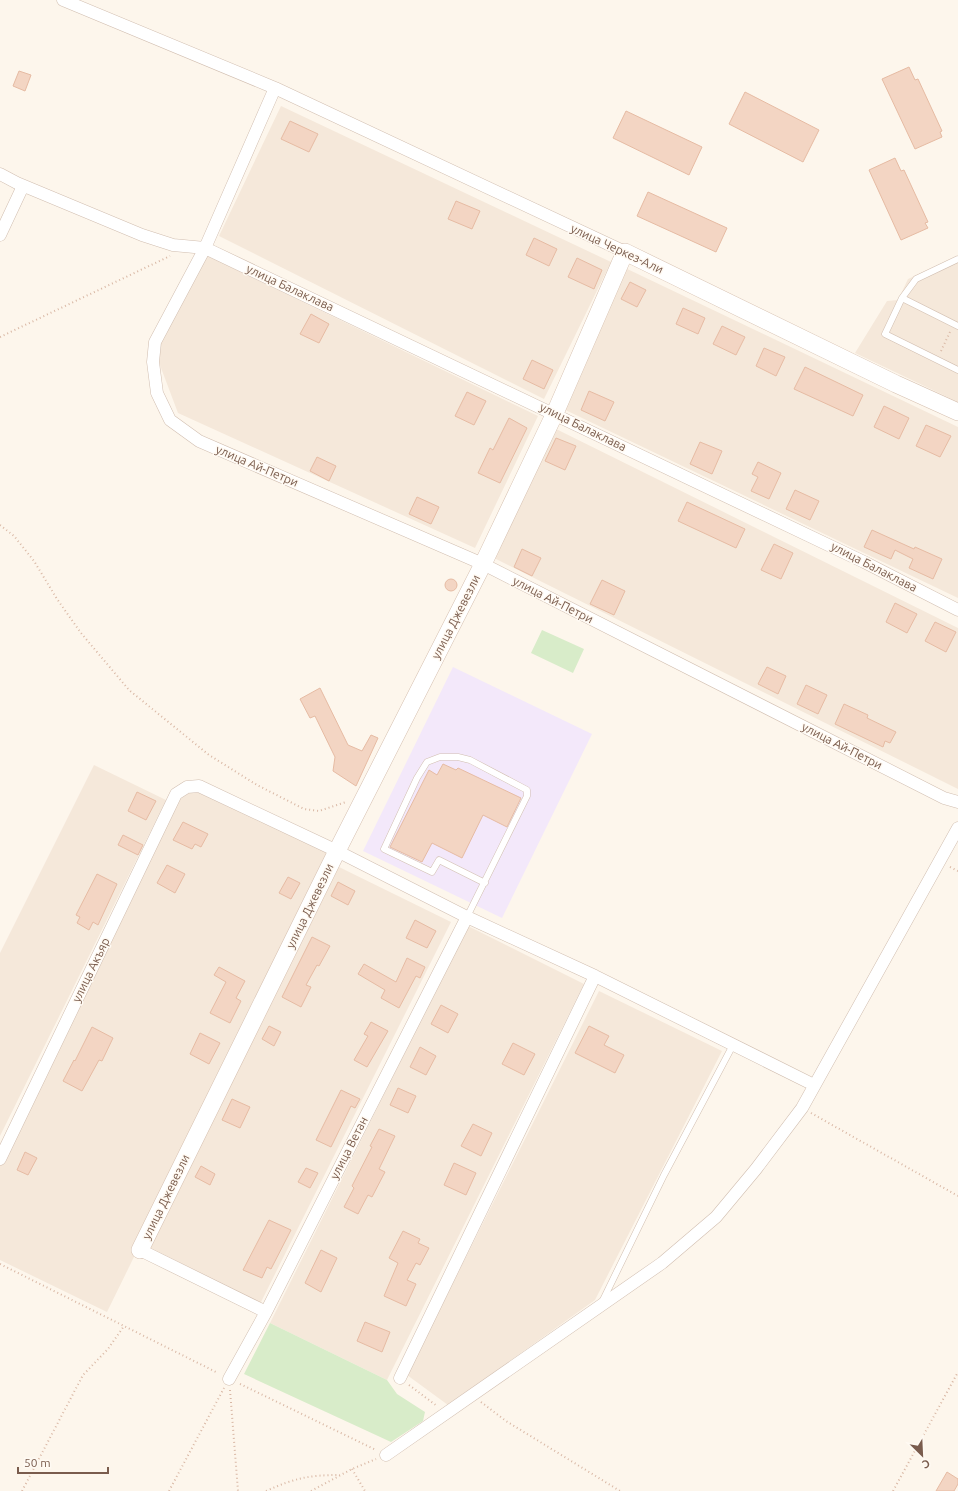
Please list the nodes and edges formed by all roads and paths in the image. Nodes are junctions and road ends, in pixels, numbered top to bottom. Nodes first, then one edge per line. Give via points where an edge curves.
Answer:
1 (63, 0) edge
2 (275, 88) junction
3 (0, 174) edge
4 (23, 186) junction
5 (0, 235) edge
6 (189, 247) junction
7 (205, 248) junction
8 (624, 252) junction
9 (958, 259) edge
10 (902, 298) junction
11 (956, 325) edge
12 (0, 337) edge
13 (937, 359) junction
14 (958, 370) edge
15 (958, 412) edge
16 (555, 413) junction
17 (0, 525) edge
18 (483, 564) junction
19 (958, 610) edge
20 (366, 795) junction
21 (958, 802) edge
22 (958, 828) edge
23 (338, 851) junction
24 (484, 883) junction
25 (467, 917) junction
26 (595, 976) junction
27 (733, 1045) junction
28 (814, 1085) junction
29 (802, 1108) junction
30 (0, 1159) edge
31 (958, 1196) edge
32 (140, 1250) joint
33 (0, 1264) edge
34 (599, 1308) junction
35 (266, 1312) junction
36 (124, 1326) junction
37 (958, 1372) edge
38 (230, 1378) junction
39 (400, 1378) joint
40 (472, 1396) junction
41 (448, 1413) junction
42 (386, 1455) junction
43 (352, 1469) junction
44 (341, 1475) junction
45 (22, 1491) edge
46 (169, 1491) edge
47 (238, 1491) edge
48 (266, 1491) edge
49 (311, 1491) edge
50 (364, 1491) edge
51 (620, 1491) edge
52 (893, 1491) edge

1 - 2 street, улица Черкез-Али
2 - 7 street, улица Ай-Петри
2 - 8 street, улица Черкез-Али
3 - 4 street
4 - 5 street
4 - 6 street via 142,235 173,245
6 - 7 street
6 - 12 path
7 - 16 street, улица Балаклава
7 - 18 street, улица Ай-Петри via 155,342 153,362 157,393 170,420 199,441
8 - 15 street, улица Черкез-Али
8 - 16 street, улица Джевезли
9 - 10 lane via 916,279
10 - 11 lane
10 - 13 lane via 884,334
11 - 13 path
13 - 14 lane
16 - 18 street, улица Джевезли
16 - 19 street, улица Балаклава
17 - 20 path via 14,536 34,561 81,633 129,690 209,755 304,810 319,811
18 - 20 street, улица Джевезли
18 - 21 street, улица Ай-Петри via 937,795
20 - 23 street, улица Джевезли
22 - 28 street
23 - 25 street
23 - 30 street, улица Акъяр via 199,786 187,787 176,794
23 - 32 street, улица Джевезли
24 - 24 lane via 527,796 527,790 470,760 458,756 440,757 428,762 417,778 384,849 432,872 439,860
24 - 25 lane
25 - 26 street
25 - 35 street, улица Ветан
26 - 27 street
26 - 39 street
27 - 28 street
27 - 34 lane via 664,1175
28 - 29 street
29 - 31 path
29 - 34 street via 716,1217 662,1263
32 - 35 street
33 - 36 path
34 - 40 street
35 - 38 street, улица Ветан
36 - 38 path
36 - 45 path via 108,1349 83,1375
37 - 52 path
38 - 42 path
38 - 46 path
38 - 47 path
39 - 41 path
40 - 41 street
40 - 51 path via 506,1421
41 - 42 street
42 - 43 path
43 - 44 path
43 - 50 path
44 - 48 path via 314,1475 289,1481
44 - 49 path

